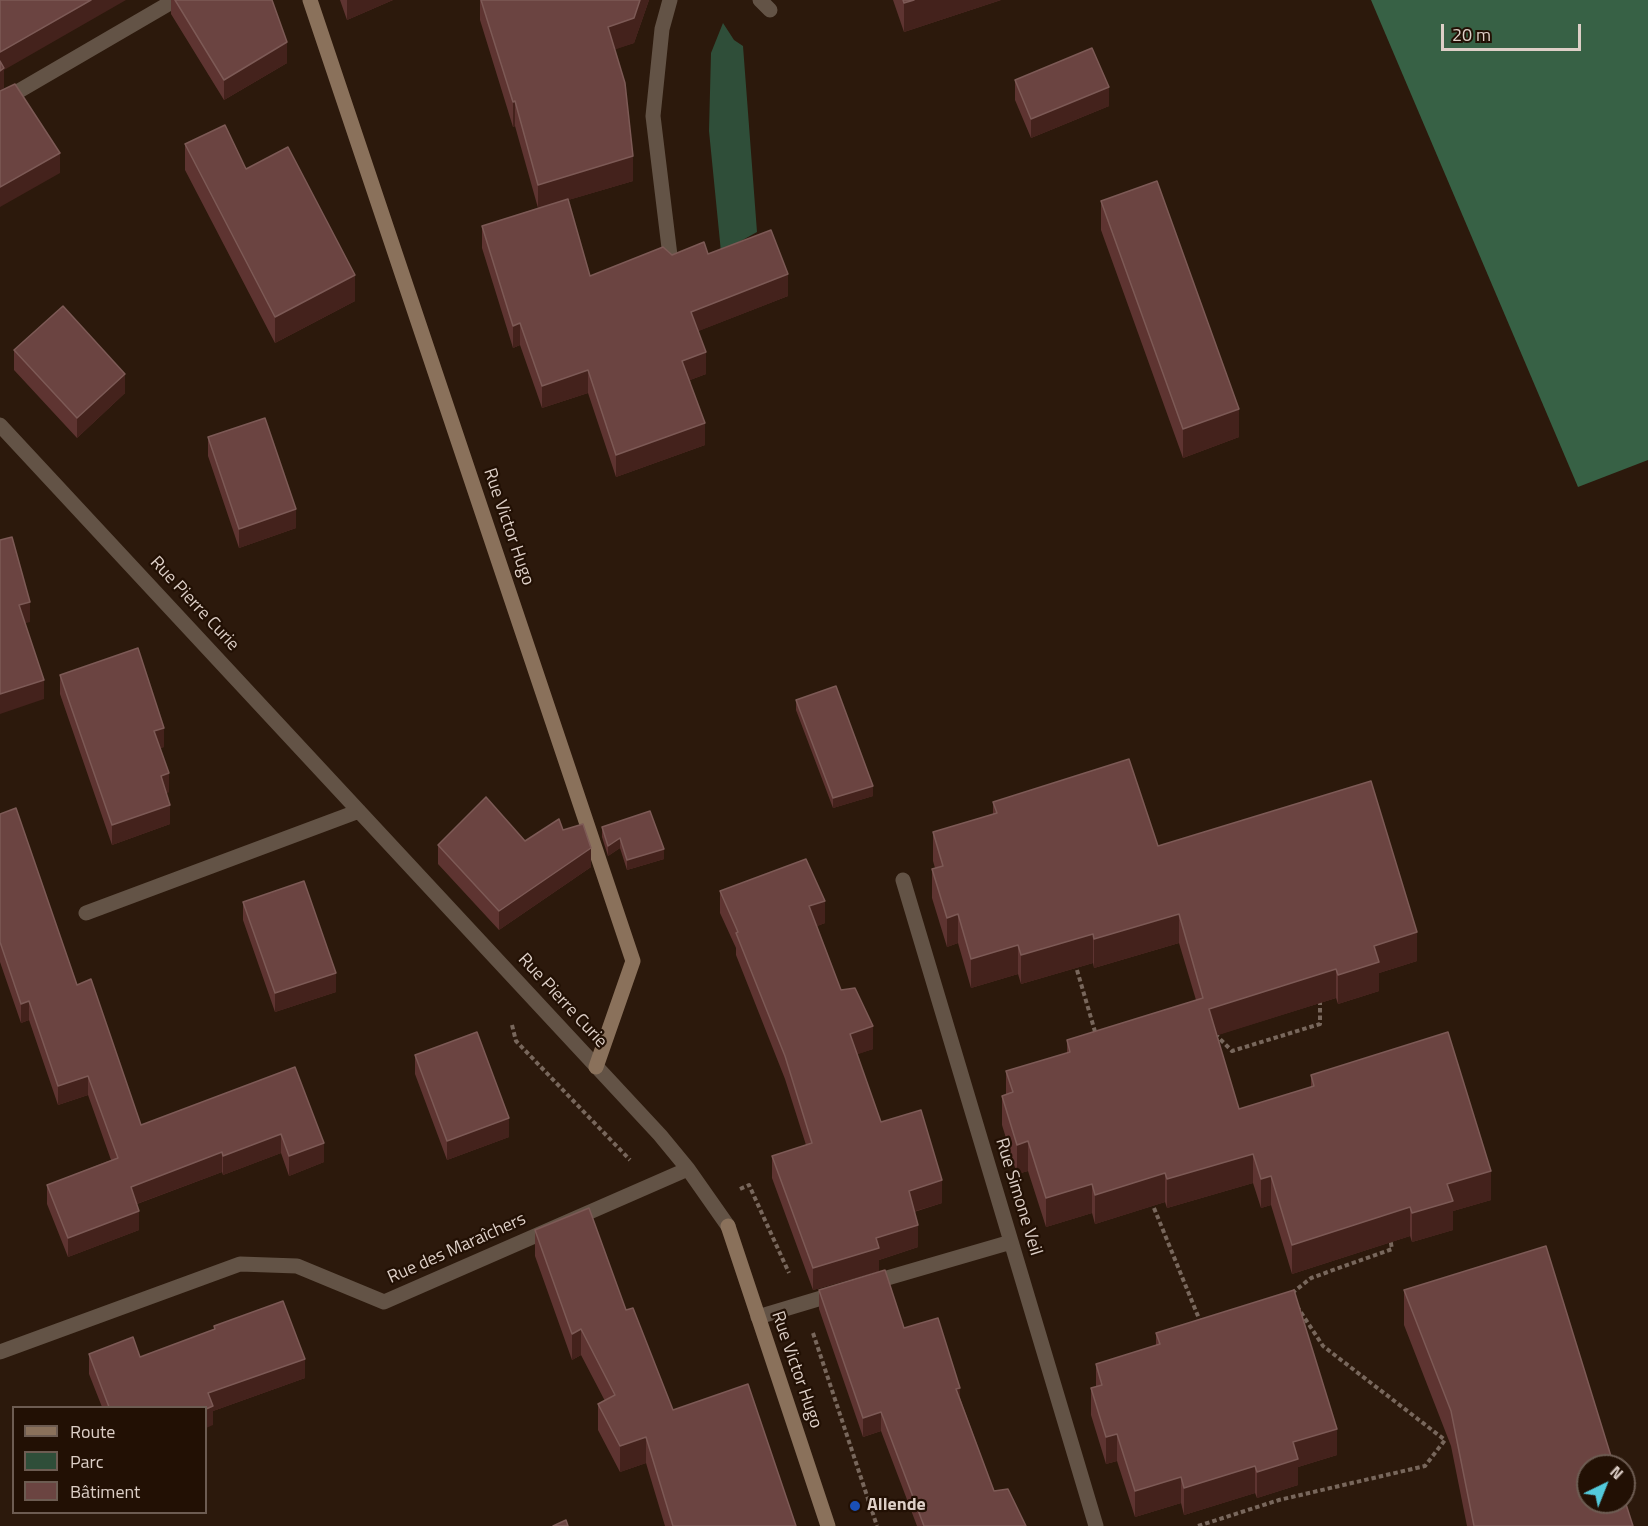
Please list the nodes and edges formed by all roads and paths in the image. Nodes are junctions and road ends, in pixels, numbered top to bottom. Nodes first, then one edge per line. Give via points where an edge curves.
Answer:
1 (175, 0) edge
2 (310, 0) edge
3 (670, 0) edge
4 (0, 102) edge
5 (671, 264) edge
6 (0, 424) edge
7 (359, 811) junction
8 (903, 880) dead end
9 (86, 913) dead end
10 (1077, 970) edge
11 (1320, 1002) edge
12 (510, 1017) dead end
13 (1208, 1026) edge
14 (1096, 1036) edge
15 (596, 1067) junction
16 (688, 1168) junction
17 (653, 1184) junction
18 (1154, 1208) edge
19 (728, 1226) joint
20 (1389, 1235) edge
21 (1011, 1242) junction
22 (758, 1317) junction
23 (1200, 1321) edge
24 (0, 1352) edge
25 (1277, 1495) edge
26 (1279, 1500) junction
27 (828, 1526) edge
28 (1095, 1526) edge
29 (1198, 1526) edge

1 - 4 street
2 - 15 street, Rue Victor Hugo via 633,961
3 - 5 street via 662,29 653,116
6 - 7 street, Rue Pierre Curie
7 - 9 street
7 - 15 street, Rue Pierre Curie
8 - 21 street, Rue Simone Veil
10 - 14 path
11 - 13 path via 1320,1024 1232,1051
12 - 17 path via 516,1041
15 - 16 street, Rue Pierre Curie
16 - 17 street, Rue des Maraîchers
16 - 19 street, Rue Pierre Curie
17 - 24 street, Rue des Maraîchers via 384,1302 297,1266 240,1264
18 - 23 path
19 - 22 street, Rue Victor Hugo
20 - 26 path via 1392,1249 1311,1278 1289,1294 1323,1346 1445,1440 1425,1467
21 - 22 street
21 - 28 street, Rue Simone Veil
22 - 27 street, Rue Victor Hugo
25 - 26 path
26 - 29 path

